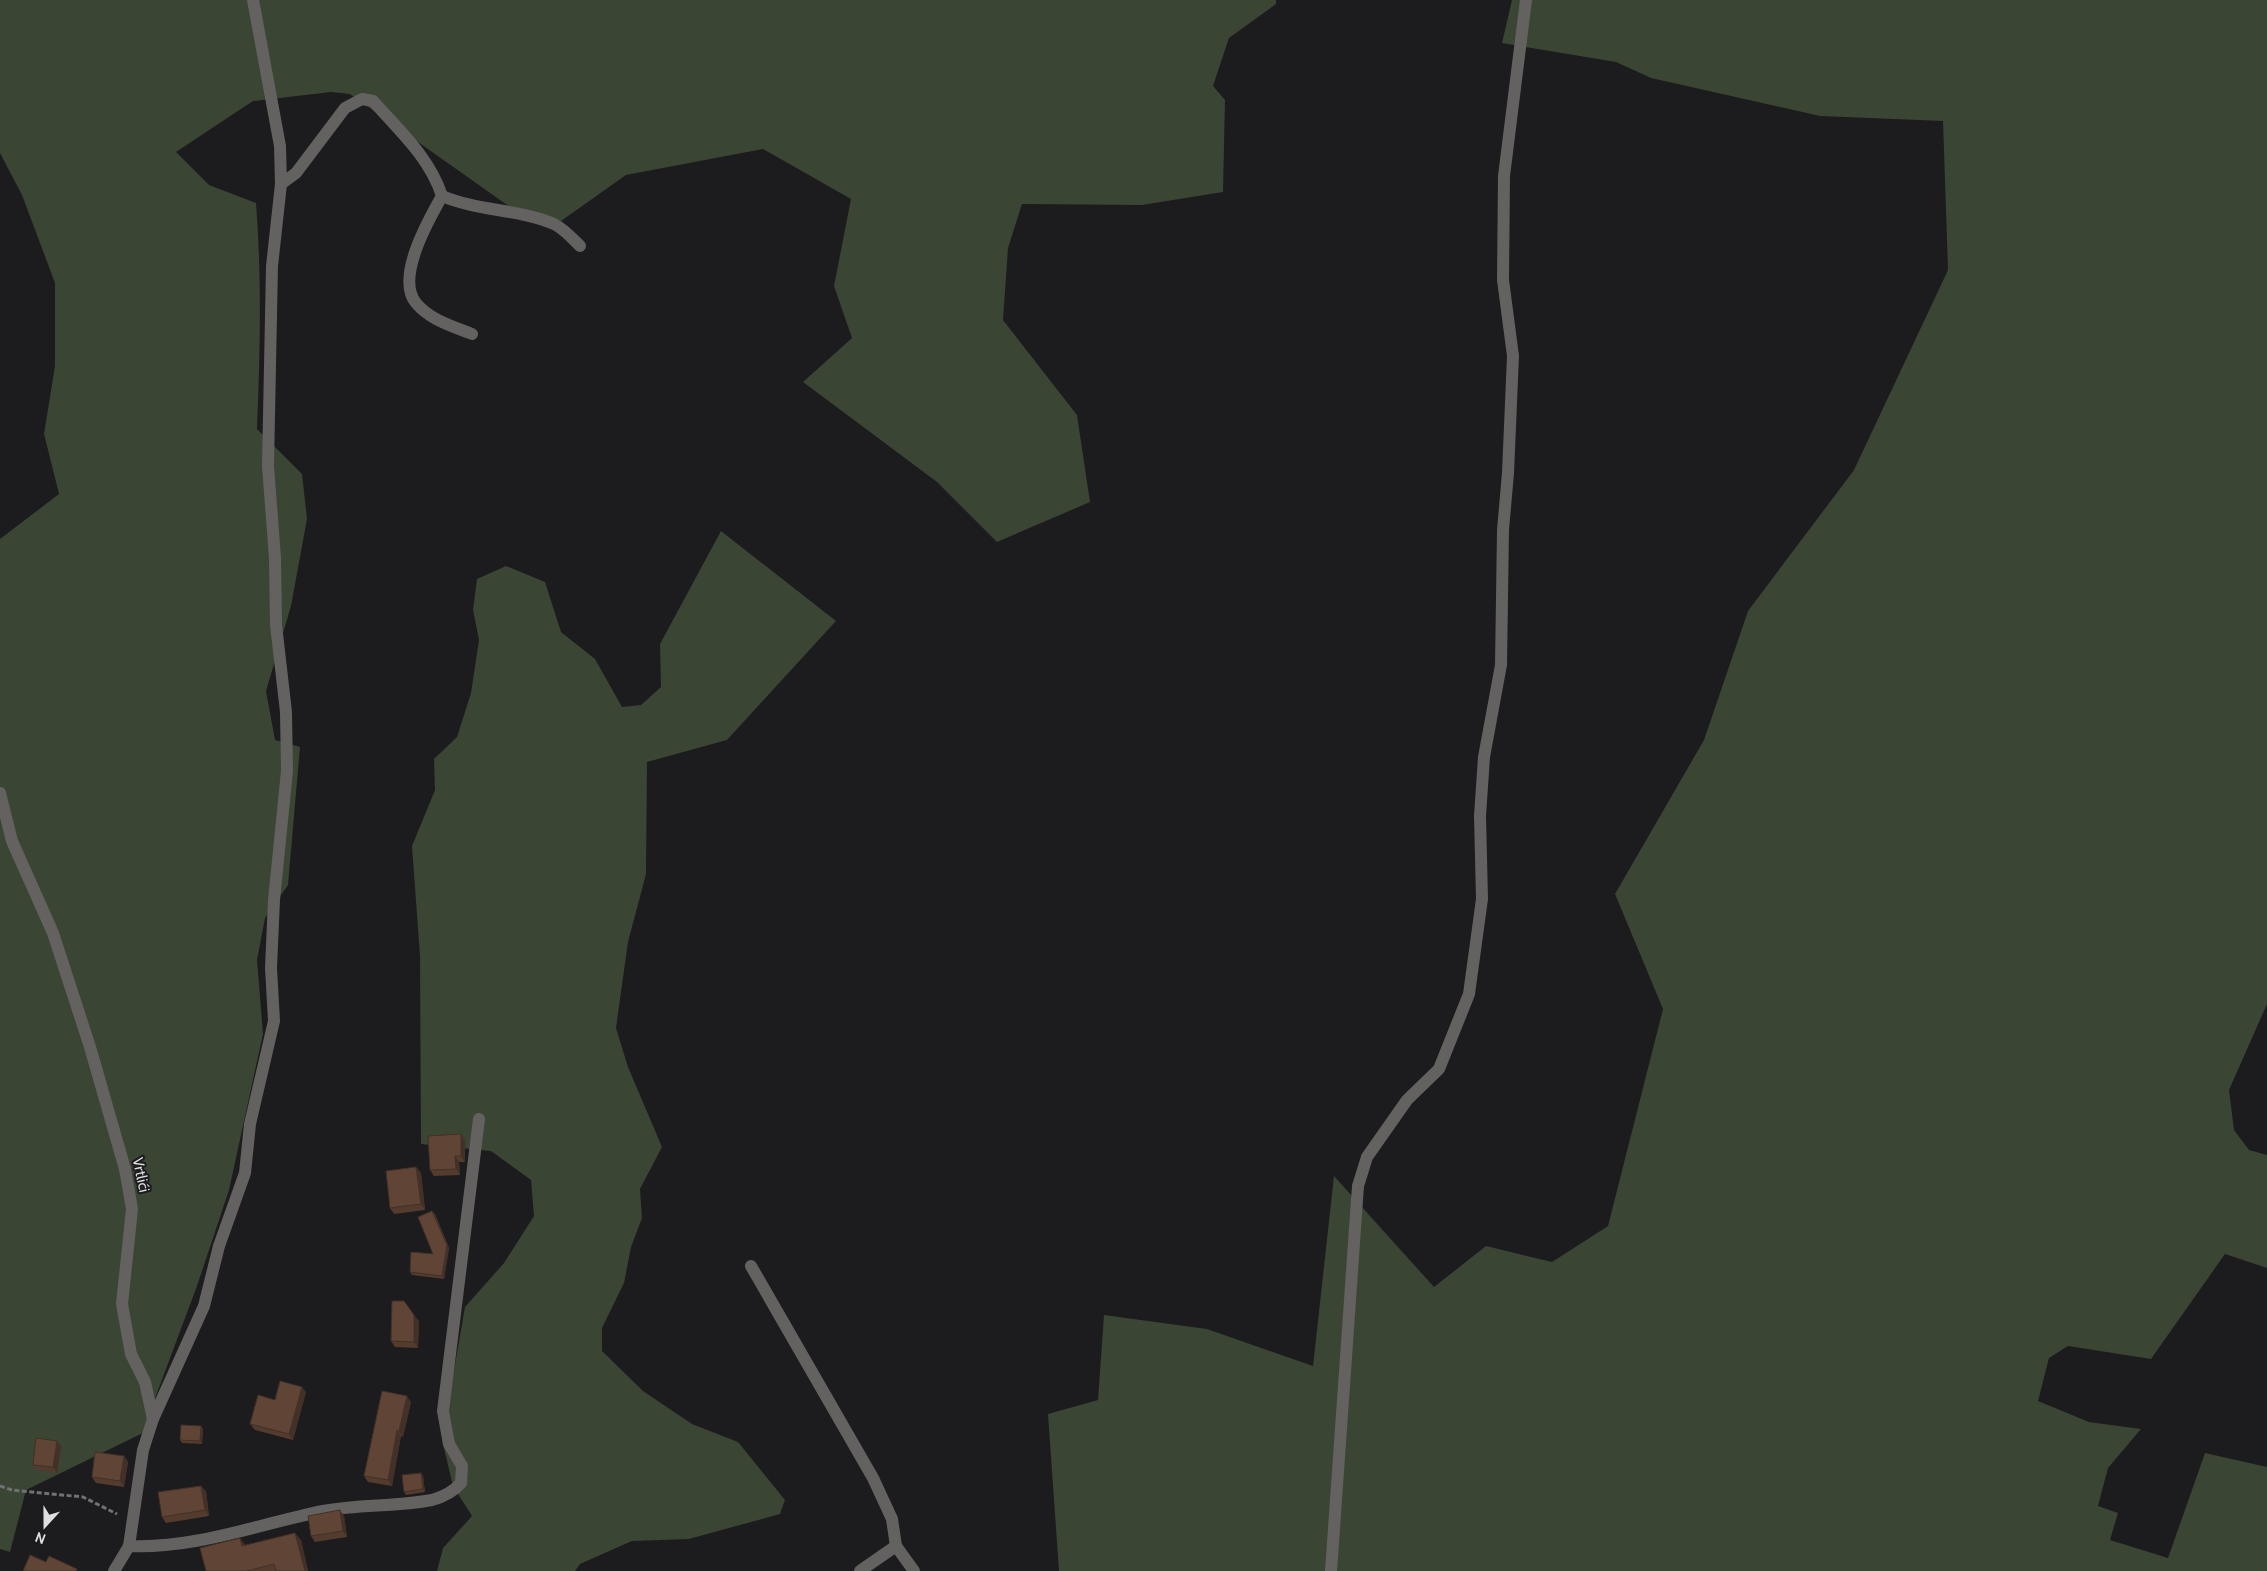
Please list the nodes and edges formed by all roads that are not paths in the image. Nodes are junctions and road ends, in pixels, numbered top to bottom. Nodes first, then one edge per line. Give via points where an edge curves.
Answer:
1 (253, 0) edge
2 (1526, 0) edge
3 (281, 184) junction
4 (442, 196) junction
5 (580, 246) dead end
6 (472, 334) dead end
7 (0, 793) edge
8 (479, 1119) dead end
9 (751, 1266) dead end
10 (153, 1419) junction
11 (129, 1546) junction
12 (896, 1546) junction
13 (114, 1571) edge
14 (860, 1571) edge
15 (914, 1571) edge
16 (1331, 1571) edge

1 - 3 street via 280,146
2 - 16 street via 1504,176 1503,280 1513,356 1503,530 1501,666 1483,766 1480,816 1482,898 1469,994 1438,1069 1407,1100 1367,1157 1358,1186
3 - 4 street via 296,173 345,108 368,99 419,153 437,181
3 - 10 street via 272,266 268,466 276,625 286,712 287,771 274,900 271,968 274,1020 250,1124 245,1173 219,1246 204,1306
4 - 5 street via 462,204 555,225
4 - 6 street via 414,254 409,286 414,301 428,314
7 - 10 street, Vrtlići via 15,848 53,933 90,1047 124,1169 132,1209 122,1304 131,1354 145,1382
8 - 11 street via 443,1411 449,1444 462,1466 461,1483 435,1499 325,1511 162,1547
9 - 12 street via 873,1478 892,1519
10 - 11 street via 143,1450
11 - 13 street
12 - 14 street
12 - 15 street

